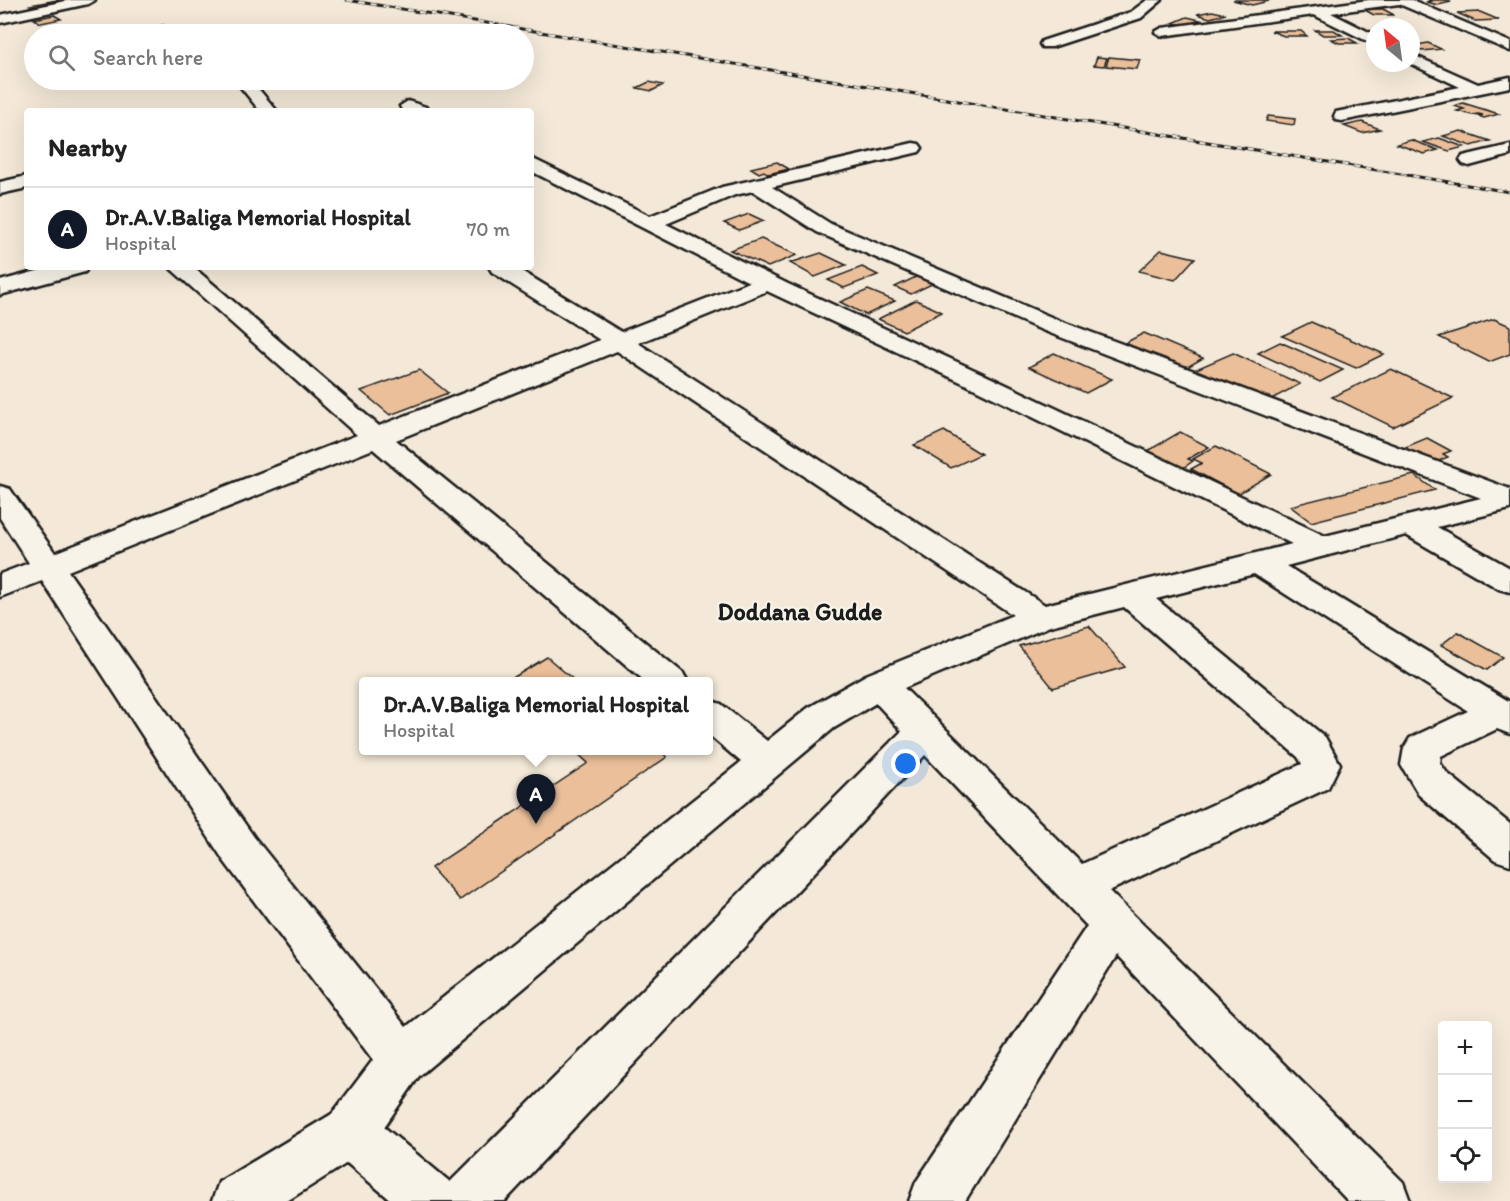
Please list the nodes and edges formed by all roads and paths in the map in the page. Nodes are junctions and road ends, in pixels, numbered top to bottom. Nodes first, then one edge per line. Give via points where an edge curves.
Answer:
1 (88, 0) edge
2 (1155, 0) edge
3 (1331, 0) edge
4 (1400, 0) edge
5 (1358, 5) junction
6 (1248, 8) dead end
7 (1316, 11) junction
8 (1283, 15) junction
9 (0, 19) edge
10 (1162, 32) dead end
11 (1366, 36) edge
12 (1047, 44) dead end
13 (1510, 47) edge
14 (1420, 62) edge
15 (1510, 82) edge
16 (1476, 89) junction
17 (251, 90) edge
18 (266, 108) edge
19 (1342, 116) dead end
20 (913, 148) dead end
21 (1510, 150) edge
22 (1469, 160) dead end
23 (534, 165) edge
24 (24, 183) edge
25 (755, 184) junction
26 (0, 188) edge
27 (651, 223) junction
28 (67, 270) edge
29 (183, 270) edge
30 (505, 270) edge
31 (768, 283) junction
32 (0, 288) edge
33 (618, 341) junction
34 (375, 437) junction
35 (0, 495) edge
36 (1510, 500) edge
37 (1410, 525) junction
38 (1322, 547) junction
39 (1259, 562) junction
40 (48, 567) junction
41 (1510, 582) edge
42 (0, 586) edge
43 (1130, 595) junction
44 (1040, 617) junction
45 (665, 677) edge
46 (879, 684) junction
47 (1504, 716) edge
48 (713, 717) edge
49 (924, 732) junction
50 (767, 762) junction
51 (1510, 848) edge
52 (1075, 887) junction
53 (1112, 924) junction
54 (402, 1060) junction
55 (350, 1132) junction
56 (238, 1201) edge
57 (432, 1201) edge
58 (469, 1201) edge
59 (935, 1201) edge
60 (1384, 1201) edge

1 - 9 street
2 - 12 street via 1136,15
3 - 5 street
4 - 5 street
4 - 13 street
5 - 7 street
6 - 8 street
7 - 8 street
7 - 11 street
8 - 10 street
14 - 16 street
15 - 16 street
16 - 19 street
17 - 18 street
20 - 25 street
21 - 22 street
23 - 27 street
24 - 26 street
25 - 27 street
25 - 36 street via 824,228 1050,325
27 - 31 street
28 - 32 street
29 - 34 street
30 - 33 street
31 - 33 street
31 - 38 street
33 - 34 street
33 - 44 street
34 - 40 street
34 - 45 street
35 - 40 street
36 - 37 street
37 - 38 street
37 - 41 street
38 - 39 street
39 - 43 street
39 - 47 street
40 - 42 street
40 - 54 street via 239,849
43 - 44 street
43 - 52 street via 1312,747 1320,764 1314,777
44 - 46 street
46 - 49 street
46 - 50 street via 821,718
47 - 51 street via 1423,748 1420,765 1432,784
48 - 50 street
49 - 52 street
49 - 58 street
50 - 54 street
52 - 53 street
53 - 59 street
53 - 60 street
54 - 55 street
55 - 56 street
55 - 57 street

